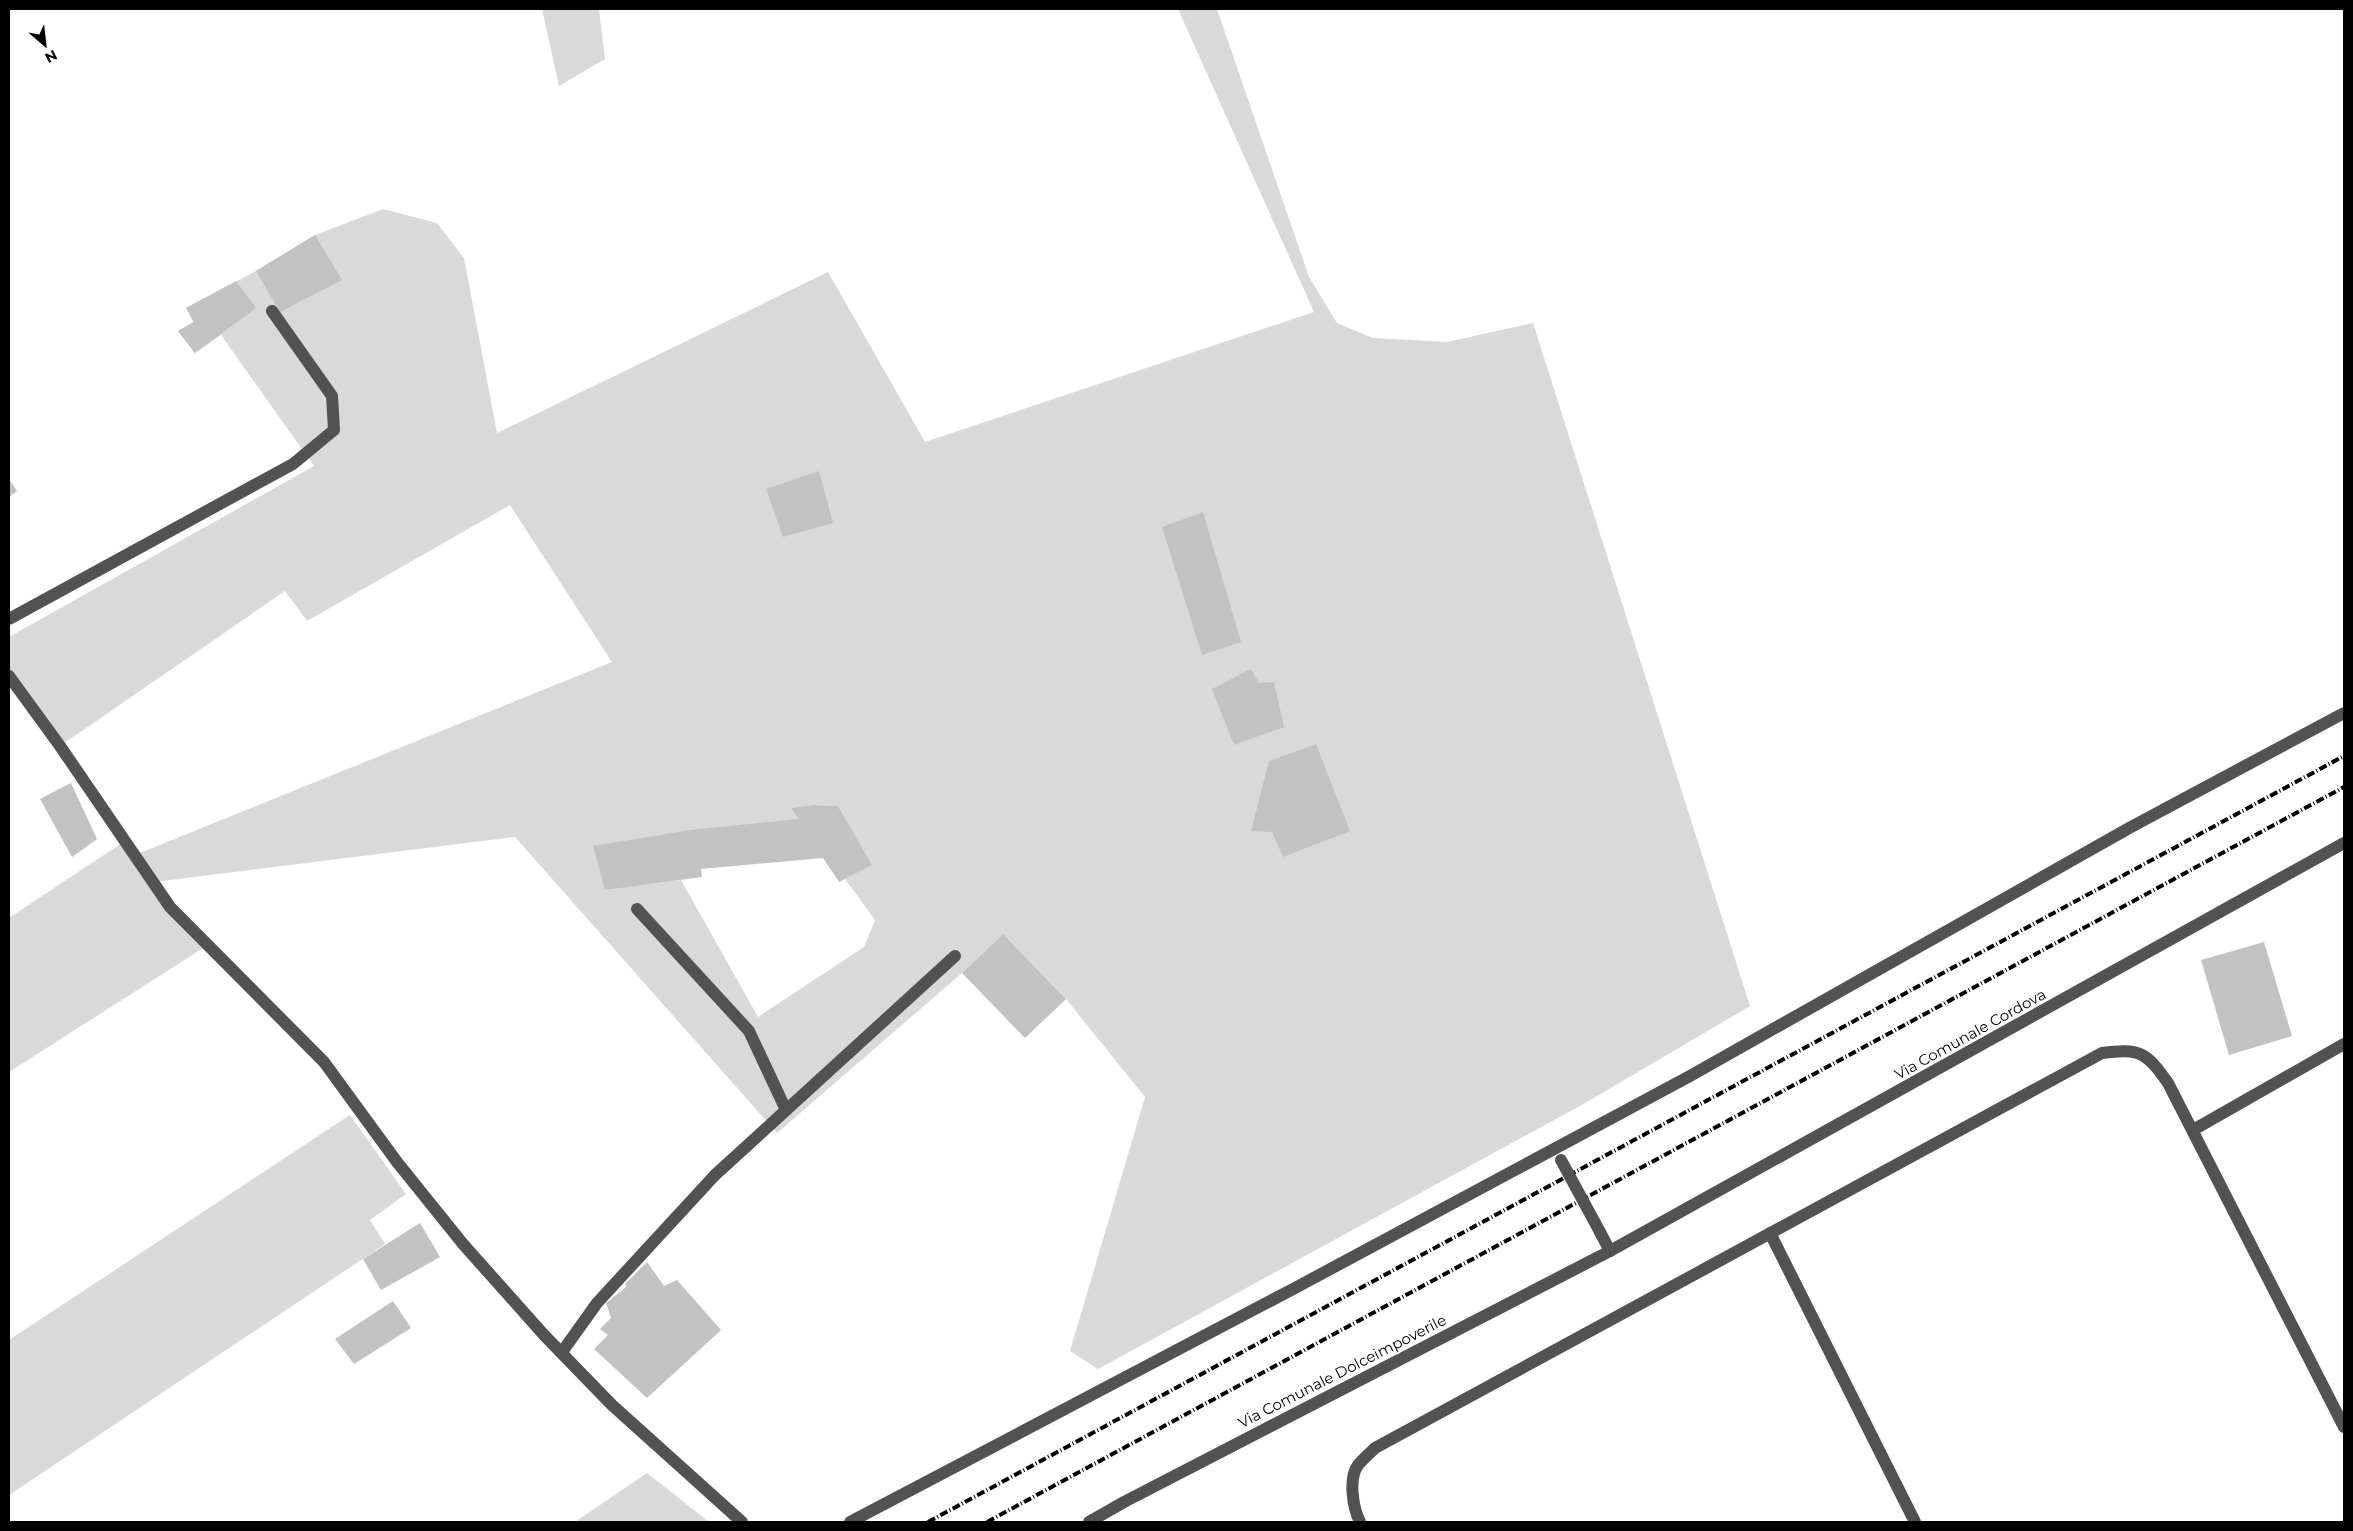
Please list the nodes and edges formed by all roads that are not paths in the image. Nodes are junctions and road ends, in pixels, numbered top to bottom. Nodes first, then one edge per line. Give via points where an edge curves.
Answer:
1 (272, 312) dead end
2 (9, 619) edge
3 (9, 676) edge
4 (2344, 713) edge
5 (2344, 843) edge
6 (637, 909) dead end
7 (955, 956) dead end
8 (2344, 1044) edge
9 (786, 1110) junction
10 (2193, 1130) junction
11 (1554, 1149) junction
12 (1770, 1233) junction
13 (1610, 1251) junction
14 (562, 1352) junction
15 (2344, 1426) edge
16 (742, 1522) edge
17 (850, 1522) edge
18 (1089, 1522) edge
19 (1360, 1522) edge
20 (1915, 1522) edge

1 - 2 street via 332,396 334,430 293,464
3 - 14 street via 170,907 324,1062 397,1162 463,1244
4 - 11 street via 2130,827 1690,1076
5 - 13 street, Via Comunale Cordova
6 - 9 street via 749,1031
7 - 9 street
8 - 10 street
9 - 14 street via 715,1175 597,1303
10 - 12 street via 2168,1082 2151,1059 2128,1050 2102,1053
10 - 15 street
11 - 13 street, bridge
11 - 17 street
12 - 19 street via 1375,1448 1356,1466 1352,1488
12 - 20 street
13 - 18 street, Via Comunale Dolceimpoverile
14 - 16 street via 612,1405

